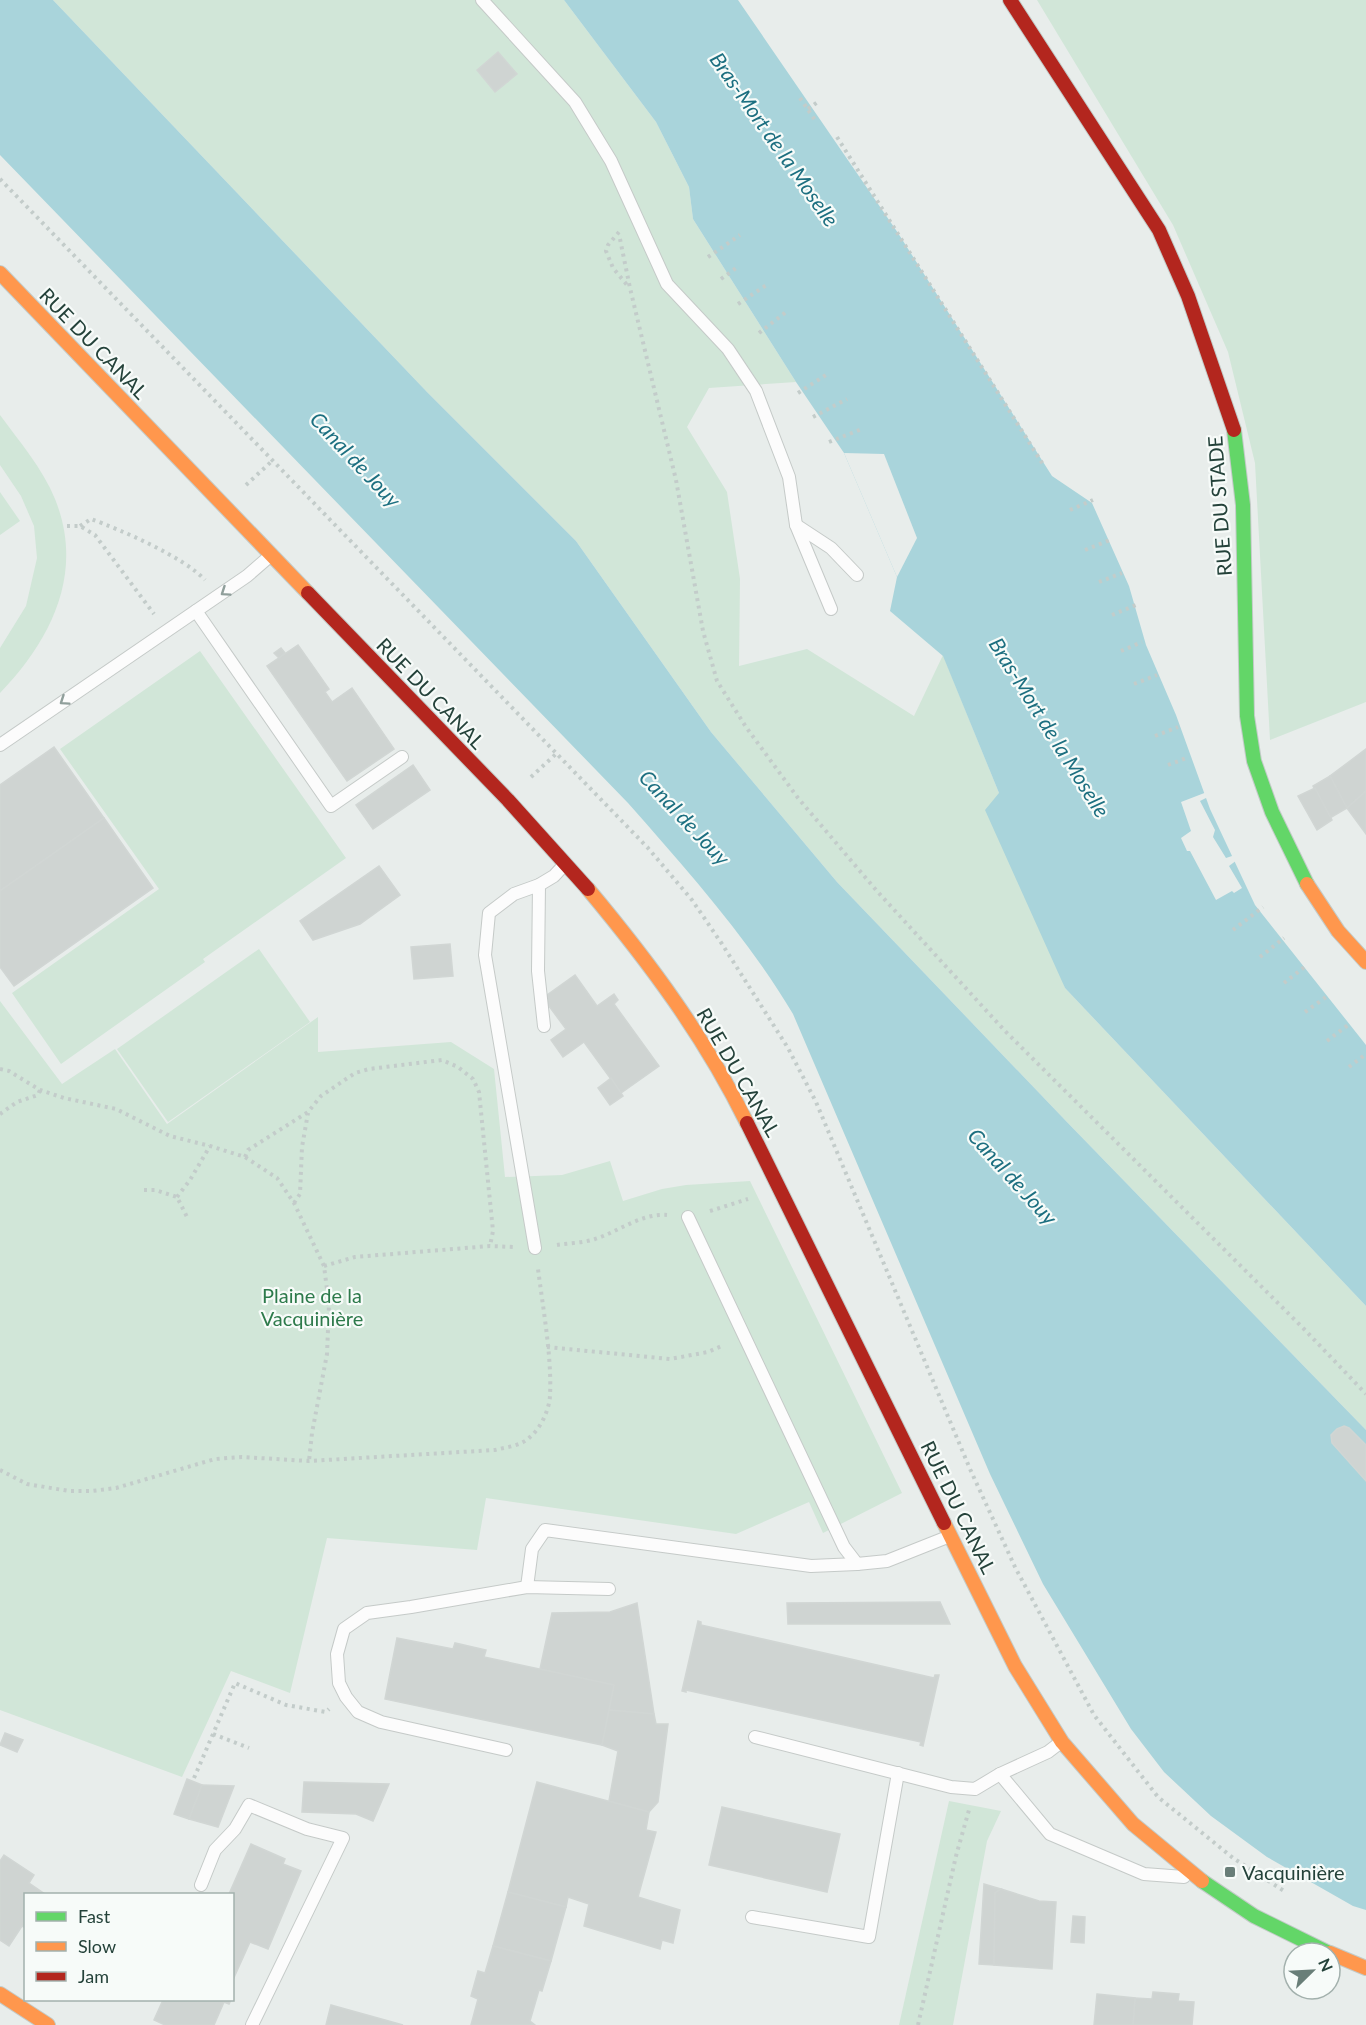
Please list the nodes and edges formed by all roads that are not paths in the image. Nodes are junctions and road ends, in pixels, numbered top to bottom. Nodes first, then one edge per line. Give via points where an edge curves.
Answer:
1 (482, 0) edge
2 (1010, 0) edge
3 (0, 273) edge
4 (796, 525) junction
5 (271, 555) junction
6 (857, 575) dead end
7 (831, 609) dead end
8 (196, 611) junction
9 (0, 745) edge
10 (402, 758) dead end
11 (566, 863) junction
12 (538, 885) junction
13 (1366, 962) edge
14 (544, 1026) dead end
15 (688, 1217) road end
16 (535, 1248) road end
17 (951, 1536) junction
18 (857, 1563) junction
19 (527, 1587) junction
20 (609, 1589) dead end
21 (755, 1737) dead end
22 (1062, 1742) junction
23 (506, 1750) dead end
24 (898, 1773) junction
25 (1000, 1774) junction
26 (1198, 1878) junction
27 (201, 1885) dead end
28 (752, 1917) dead end
29 (1305, 1941) edge
30 (1342, 1958) edge
31 (1366, 1968) edge
32 (0, 1994) edge
33 (48, 2025) edge
34 (252, 2025) edge

1 - 4 lane via 575,102 611,161 667,284 728,349 756,391 789,477
2 - 13 street, RUE DU STADE via 1159,230 1188,296 1234,430 1242,505 1247,716 1254,761 1272,812 1312,894
3 - 5 street, RUE DU CANAL
4 - 6 lane via 831,548
4 - 7 lane
5 -> 8 lane via 248,576
5 - 11 street, RUE DU CANAL
8 -> 9 lane
8 - 10 lane via 331,806
11 - 12 lane
11 - 17 street, RUE DU CANAL via 665,986 706,1046
12 - 14 lane via 538,971
12 - 16 lane via 514,894 489,913 485,955
15 - 18 lane via 843,1547
17 - 18 lane via 887,1561
17 - 22 street, RUE DU CANAL via 1015,1666
18 - 19 lane via 811,1566 545,1530 532,1549
19 - 20 lane
19 - 23 lane via 367,1613 344,1629 337,1654 339,1683 358,1713 381,1722
21 - 24 lane
22 - 25 lane
22 - 26 street, RUE DU CANAL via 1133,1824
24 - 25 lane via 975,1789
24 - 28 lane via 869,1937
25 - 26 lane via 1050,1834 1144,1874
26 - 29 street, RUE DU CANAL via 1254,1916
27 - 34 lane via 215,1850 235,1829 249,1805 307,1829 343,1838
30 - 31 street, RUE DU CANAL
32 - 33 street

